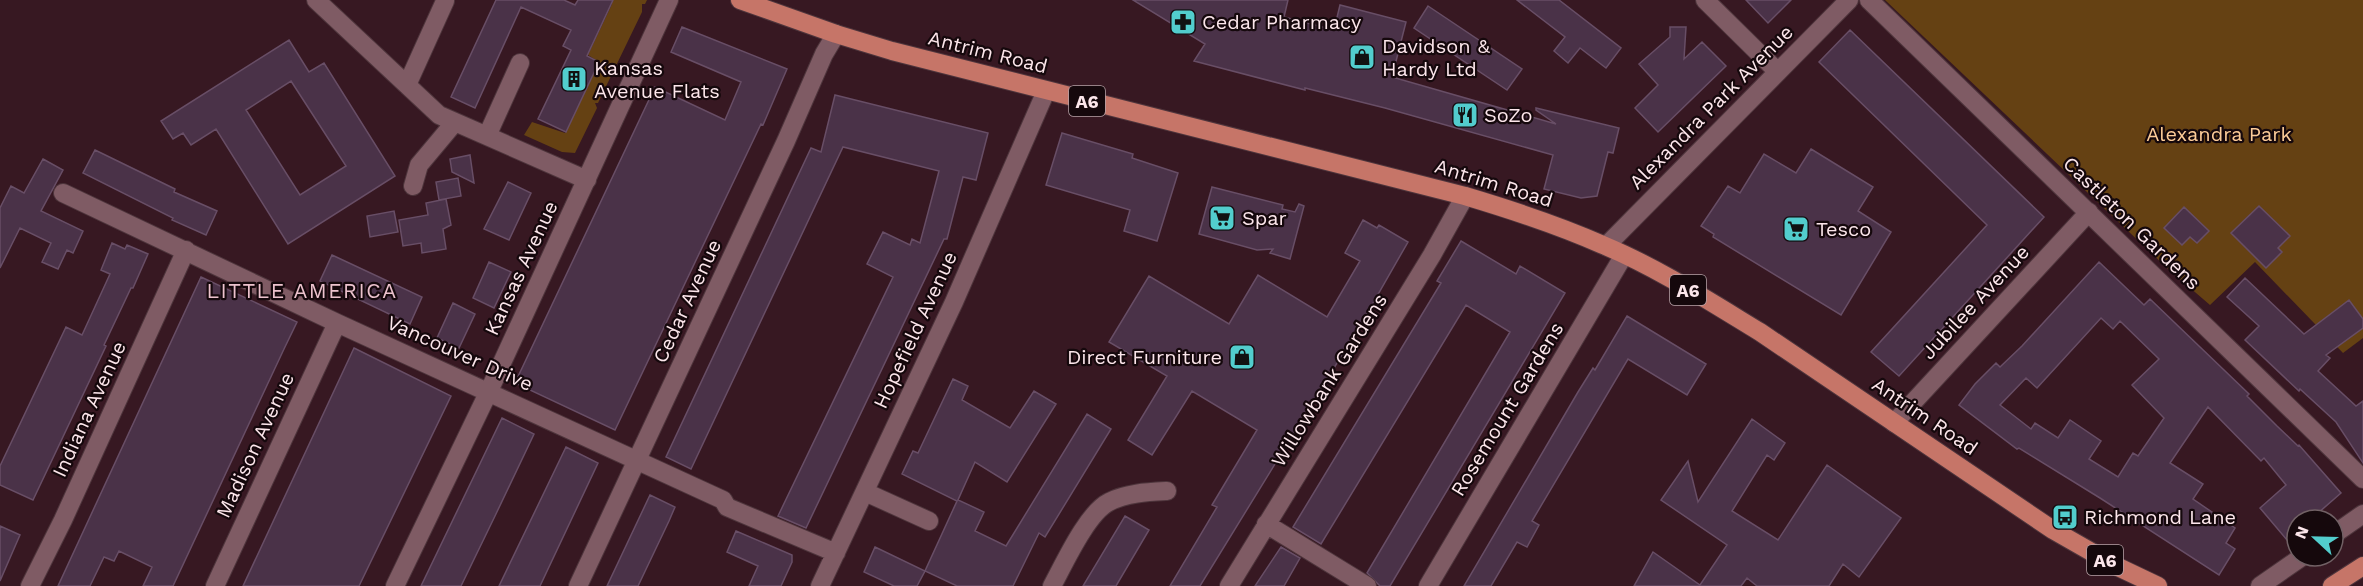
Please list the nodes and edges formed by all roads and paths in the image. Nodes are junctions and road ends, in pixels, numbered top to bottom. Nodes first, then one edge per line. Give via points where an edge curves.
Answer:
1 (316, 0) edge
2 (669, 0) edge
3 (740, 0) edge
4 (1705, 0) edge
5 (1849, 0) edge
6 (1869, 0) edge
7 (445, 1) edge
8 (836, 34) junction
9 (520, 63) dead end
10 (1778, 72) junction
11 (407, 85) junction
12 (1046, 91) junction
13 (455, 122) junction
14 (487, 136) junction
15 (586, 180) junction
16 (413, 186) dead end
17 (63, 193) dead end
18 (1465, 196) junction
19 (2090, 212) junction
20 (1606, 246) junction
21 (186, 250) junction
22 (1623, 255) junction
23 (337, 323) junction
24 (489, 391) junction
25 (1894, 423) junction
26 (638, 459) junction
27 (2363, 479) edge
28 (1167, 491) dead end
29 (865, 492) junction
30 (2363, 514) edge
31 (929, 521) dead end
32 (1266, 524) junction
33 (2345, 527) edge
34 (836, 553) junction
35 (2363, 566) edge
36 (2286, 568) edge
37 (2155, 585) edge
38 (30, 586) edge
39 (215, 586) edge
40 (395, 586) edge
41 (578, 586) edge
42 (820, 586) edge
43 (1052, 586) edge
44 (1228, 586) edge
45 (1367, 586) edge
46 (1428, 586) edge
47 (2260, 586) edge
48 (2332, 586) edge

1 - 11 street
2 - 15 street, Kansas Avenue
3 - 8 main road, Antrim Road / A6
4 - 10 street
5 - 10 street, Alexandra Park Avenue
6 - 19 street, Castleton Gardens
7 - 11 street
8 - 12 main road, Antrim Road / A6
8 - 26 street, Cedar Avenue via 826,48
9 - 14 street
10 - 20 street, Alexandra Park Avenue
11 - 13 street via 439,115
12 - 18 main road, Antrim Road / A6
12 - 29 street, Hopefield Avenue
13 - 14 street
13 - 16 street via 419,165
14 - 15 street
15 - 24 street, Kansas Avenue
17 - 21 street, Vancouver Drive
18 - 20 main road, Antrim Road / A6 via 1539,219
18 - 32 street, Willowbank Gardens
19 - 25 street, Jubilee Avenue
19 - 27 street, Castleton Gardens
20 - 22 main road, Antrim Road / A6
21 - 23 street, Vancouver Drive
21 - 38 street, Indiana Avenue
22 - 25 main road, Antrim Road / A6 via 1760,332
22 - 46 street, Rosemount Gardens
23 - 24 street, Vancouver Drive
23 - 39 street, Madison Avenue
24 - 26 street, Vancouver Drive
24 - 40 street, Kansas Avenue
25 - 37 main road, Antrim Road / A6 via 2053,530
26 - 34 street, Vancouver Drive via 723,500 727,507
26 - 41 street, Cedar Avenue
28 - 43 street via 1128,495 1107,503 1085,527
29 - 31 street
29 - 34 street, Hopefield Avenue
30 - 33 street
32 - 44 street, Willowbank Gardens
32 - 45 street
34 - 42 street, Hopefield Avenue
35 - 48 main road
36 - 47 street

